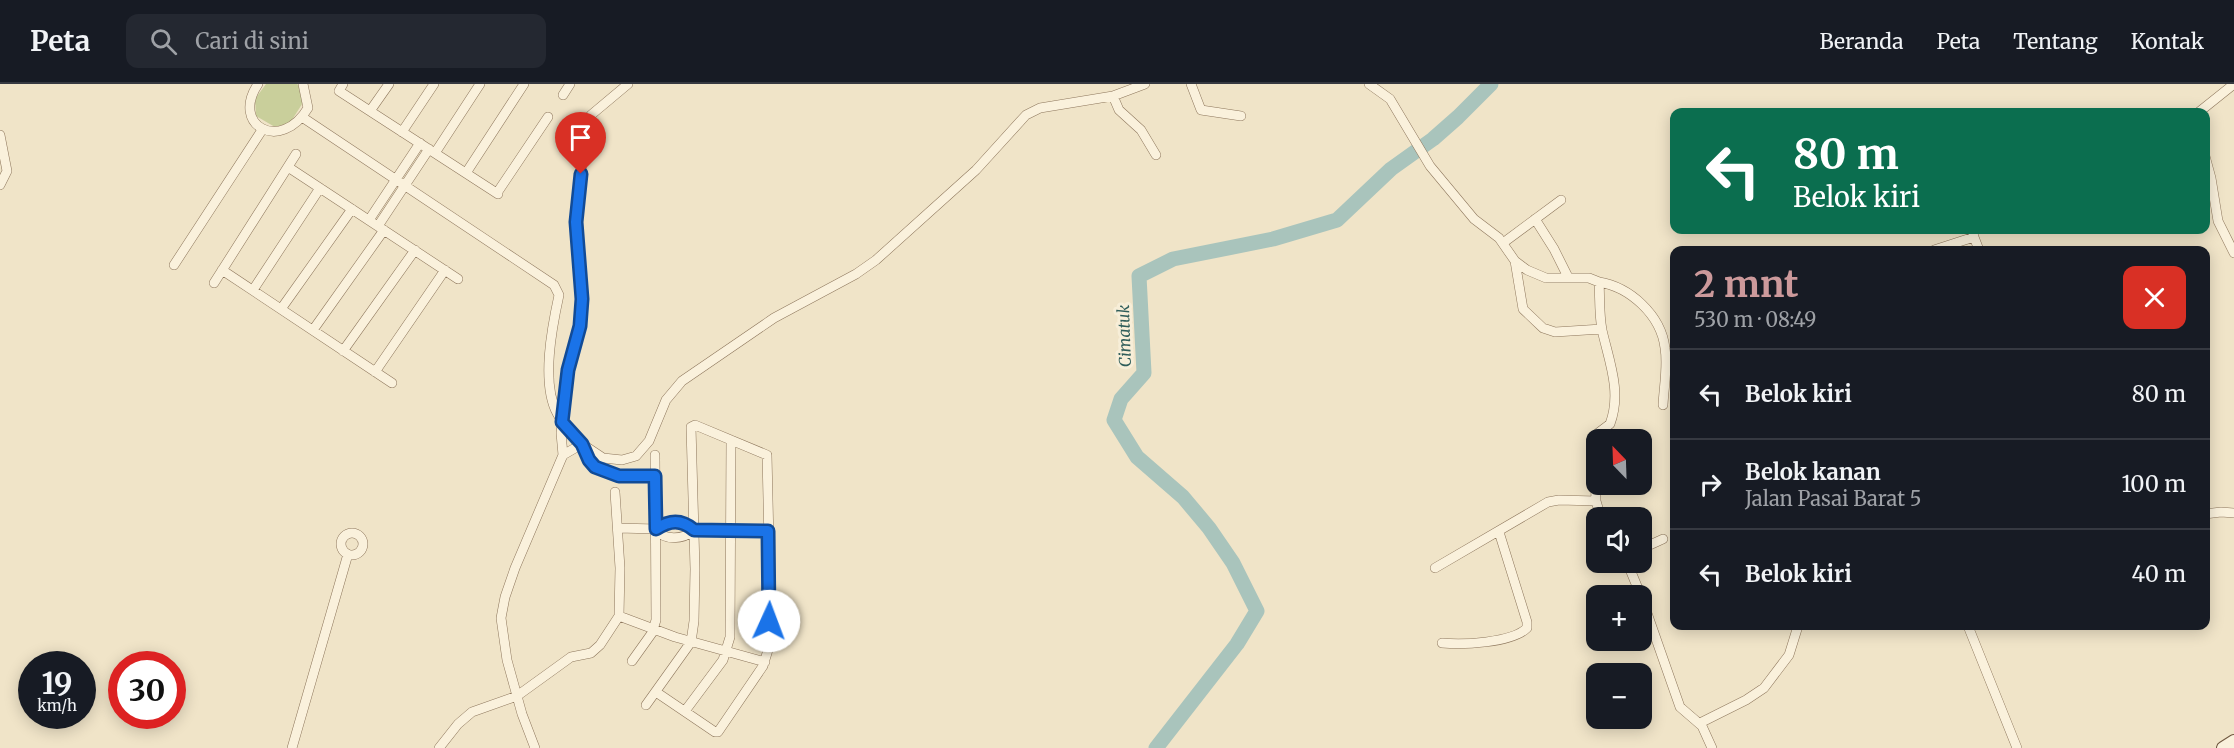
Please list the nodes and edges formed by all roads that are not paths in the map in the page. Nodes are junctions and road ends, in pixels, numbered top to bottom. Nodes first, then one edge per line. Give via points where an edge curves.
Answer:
1 (303, 84) edge
2 (388, 84) edge
3 (434, 84) edge
4 (480, 84) edge
5 (524, 84) edge
6 (570, 84) edge
7 (627, 84) edge
8 (1145, 84) edge
9 (1191, 84) edge
10 (1370, 84) edge
11 (2234, 84) edge
12 (256, 85) edge
13 (341, 87) edge
14 (563, 95) dead end
15 (1113, 96) junction
16 (2204, 108) edge
17 (370, 111) junction
18 (1241, 116) dead end
19 (302, 117) junction
20 (548, 117) dead end
21 (262, 130) junction
22 (402, 132) junction
23 (0, 135) edge
24 (420, 143) junction
25 (432, 151) junction
26 (296, 154) dead end
27 (1156, 155) dead end
28 (288, 166) junction
29 (466, 173) junction
30 (2210, 174) edge
31 (396, 179) junction
32 (0, 185) edge
33 (405, 186) junction
34 (320, 188) junction
35 (1560, 200) dead end
36 (352, 209) junction
37 (1535, 219) junction
38 (369, 220) junction
39 (381, 228) junction
40 (1971, 234) edge
41 (1503, 243) junction
42 (1943, 246) edge
43 (415, 250) junction
44 (2234, 253) edge
45 (1515, 261) junction
46 (174, 265) dead end
47 (222, 270) junction
48 (445, 270) junction
49 (1568, 277) junction
50 (458, 279) dead end
51 (1599, 282) junction
52 (214, 283) dead end
53 (253, 290) junction
54 (281, 309) junction
55 (1602, 329) junction
56 (313, 330) junction
57 (343, 351) junction
58 (375, 372) junction
59 (392, 383) dead end
60 (1663, 405) dead end
61 (562, 422) junction
62 (731, 440) junction
63 (582, 444) junction
64 (563, 455) junction
65 (655, 455) dead end
66 (655, 476) junction
67 (615, 492) dead end
68 (1596, 501) junction
69 (1598, 507) edge
70 (2210, 513) edge
71 (2234, 513) edge
72 (618, 528) junction
73 (656, 529) junction
74 (694, 530) junction
75 (732, 531) junction
76 (768, 531) junction
77 (1499, 532) junction
78 (1663, 539) dead end
79 (1652, 544) edge
80 (348, 554) dead end
81 (1435, 568) dead end
82 (619, 616) junction
83 (1652, 627) edge
84 (652, 630) junction
85 (1797, 630) edge
86 (1970, 630) edge
87 (691, 642) junction
88 (1442, 643) dead end
89 (727, 651) junction
90 (632, 661) dead end
91 (765, 662) junction
92 (656, 692) junction
93 (517, 696) junction
94 (646, 705) dead end
95 (685, 711) junction
96 (1700, 723) junction
97 (2234, 741) edge
98 (292, 748) edge
99 (440, 748) edge
100 (535, 748) edge
101 (1712, 748) edge
102 (2017, 748) edge
103 (2223, 748) edge

1 - 19 street via 308,108
2 - 17 street
3 - 22 street
4 - 25 street
5 - 29 street
6 - 14 street
7 - 61 street via 586,122 576,222 581,318 568,370
8 - 15 street
9 - 18 street via 1201,110
10 - 41 street via 1390,99 1430,166 1474,219
11 - 16 street
12 - 21 street via 250,112
13 - 17 street
15 - 27 street via 1119,110 1141,130
15 - 63 street via 1051,105 1026,115 975,170 876,260 774,318 682,381 666,400 649,441 636,456 622,460 603,458
17 - 22 street
19 - 21 street via 284,131
19 - 31 street
20 - 29 street via 498,193
21 - 46 street
22 - 24 street
23 - 32 street via 7,166
24 - 25 street
24 - 31 street
25 - 29 street
25 - 33 street
26 - 28 street
28 - 34 street
28 - 47 street
30 - 44 street via 2218,221
31 - 33 street
31 - 38 street
33 - 39 street
33 - 61 street via 558,289 549,386
34 - 36 street
34 - 53 street
35 - 37 street
36 - 38 street
36 - 54 street
37 - 41 street
37 - 49 street
38 - 39 street
39 - 43 street
39 - 56 street
40 - 42 street
41 - 45 street
43 - 48 street
43 - 57 street
45 - 49 street via 1542,277
45 - 55 street via 1523,309 1543,328 1555,332
47 - 52 street
47 - 53 street
48 - 50 street
48 - 58 street
49 - 51 street
51 - 55 street
51 - 60 street via 1617,286 1631,295 1660,329 1666,354
53 - 54 street
54 - 56 street
55 - 68 street via 1614,393 1610,424 1593,440
56 - 57 street
57 - 58 street
58 - 59 street
61 - 63 street
61 - 64 street
62 - 74 street via 692,426
62 - 75 street
62 - 76 street via 767,455
63 - 64 street
63 - 66 street via 589,460 603,471 619,476
64 - 93 street via 515,568 503,607 503,642
65 - 66 street
66 - 73 street
67 - 72 street
68 - 69 street
68 - 77 street via 1553,500
70 - 71 street
72 - 73 street
72 - 82 street
73 - 74 street via 678,521
73 - 74 street via 672,538 687,536
73 - 84 street via 658,599
74 - 75 street
74 - 87 street
75 - 76 street
75 - 89 street
76 - 91 street via 770,587
77 - 81 street
77 - 88 street via 1527,628 1513,636 1470,645
78 - 79 street
80 - 98 street
82 - 84 street
82 - 93 street via 596,651 571,657
83 - 96 street via 1680,706
84 - 87 street
84 - 90 street
85 - 96 street via 1789,656 1764,688
86 - 102 street
87 - 89 street
87 - 92 street
89 - 91 street
89 - 95 street
91 - 95 street via 718,732
92 - 94 street
92 - 95 street
93 - 99 street via 472,712
93 - 100 street
96 - 101 street
97 - 103 main road

